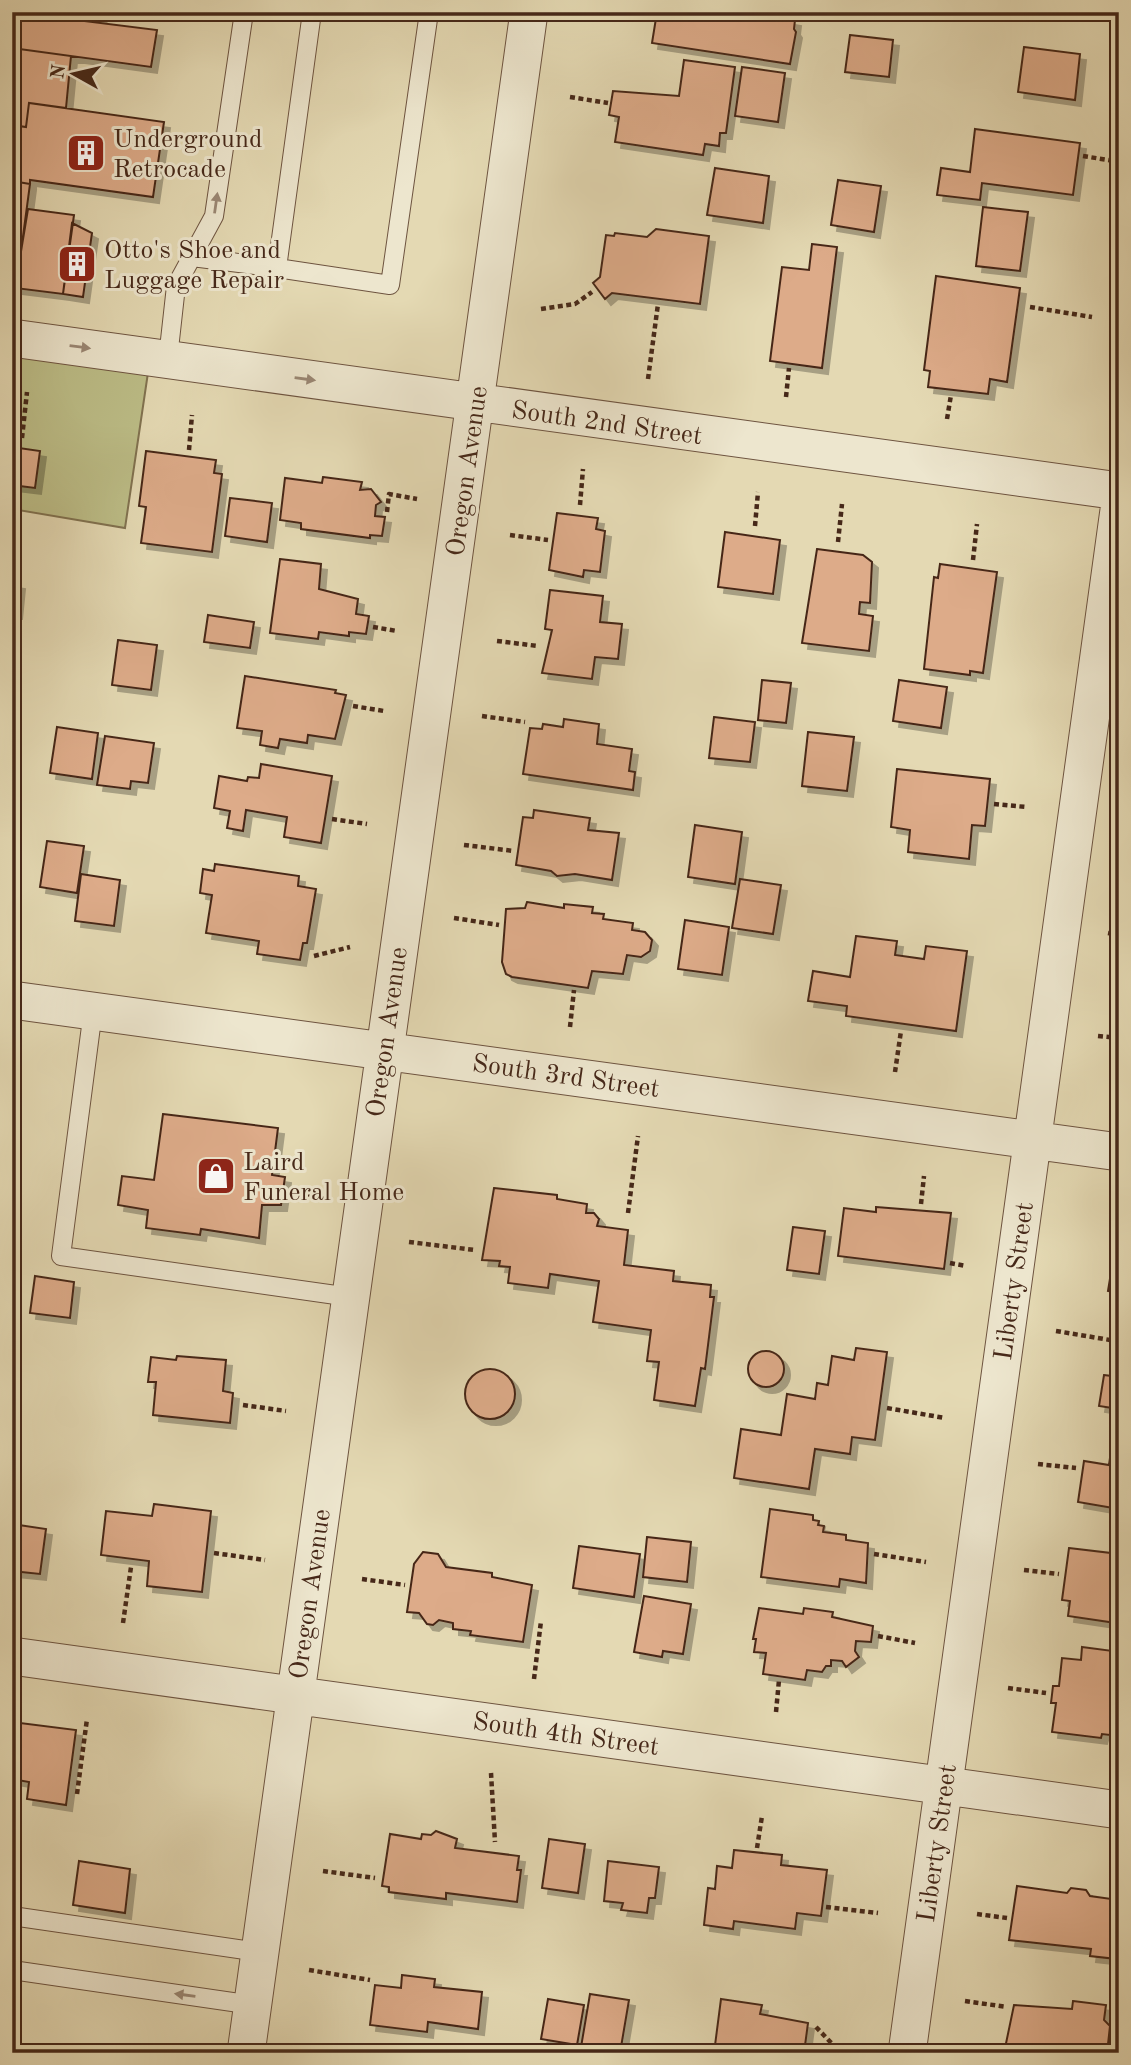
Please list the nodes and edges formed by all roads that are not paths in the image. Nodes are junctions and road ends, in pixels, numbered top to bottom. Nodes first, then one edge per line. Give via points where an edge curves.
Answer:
1 (244, 12) edge
2 (312, 12) edge
3 (429, 12) edge
4 (529, 12) edge
5 (192, 257) junction
6 (277, 268) junction
7 (12, 338) edge
8 (168, 358) junction
9 (476, 404) junction
10 (1119, 491) edge
11 (1119, 510) edge
12 (12, 1000) edge
13 (93, 1011) junction
14 (383, 1050) junction
15 (1033, 1140) junction
16 (1119, 1152) edge
17 (350, 1297) junction
18 (12, 1656) edge
19 (295, 1695) junction
20 (943, 1786) junction
21 (1119, 1810) edge
22 (12, 1916) edge
23 (259, 1952) junction
24 (12, 1970) edge
25 (253, 2005) junction
26 (246, 2053) edge
27 (907, 2053) edge

5 -> 1 lane via 214,216
2 - 6 lane
3 - 6 lane via 390,285
4 - 9 street, Oregon Avenue
5 - 6 lane
5 - 8 lane via 177,286
7 -> 8 street, South 2nd Street
8 -> 9 street, South 2nd Street
9 - 10 street, South 2nd Street
9 - 14 street, Oregon Avenue
11 - 15 street, Liberty Street
12 - 13 street, South 3rd Street
13 - 14 street, South 3rd Street
13 - 17 lane via 61,1256
14 - 15 street, South 3rd Street
14 - 17 street, Oregon Avenue
15 - 16 street, South 3rd Street
15 - 20 street, Liberty Street
17 - 19 street, Oregon Avenue
18 - 19 street, South 4th Street
19 - 20 street, South 4th Street
19 - 23 street, Oregon Avenue
20 - 21 street, South 4th Street
20 - 27 street, Liberty Street
22 - 23 lane
23 - 25 street, Oregon Avenue
25 -> 24 lane
25 - 26 street, Oregon Avenue

